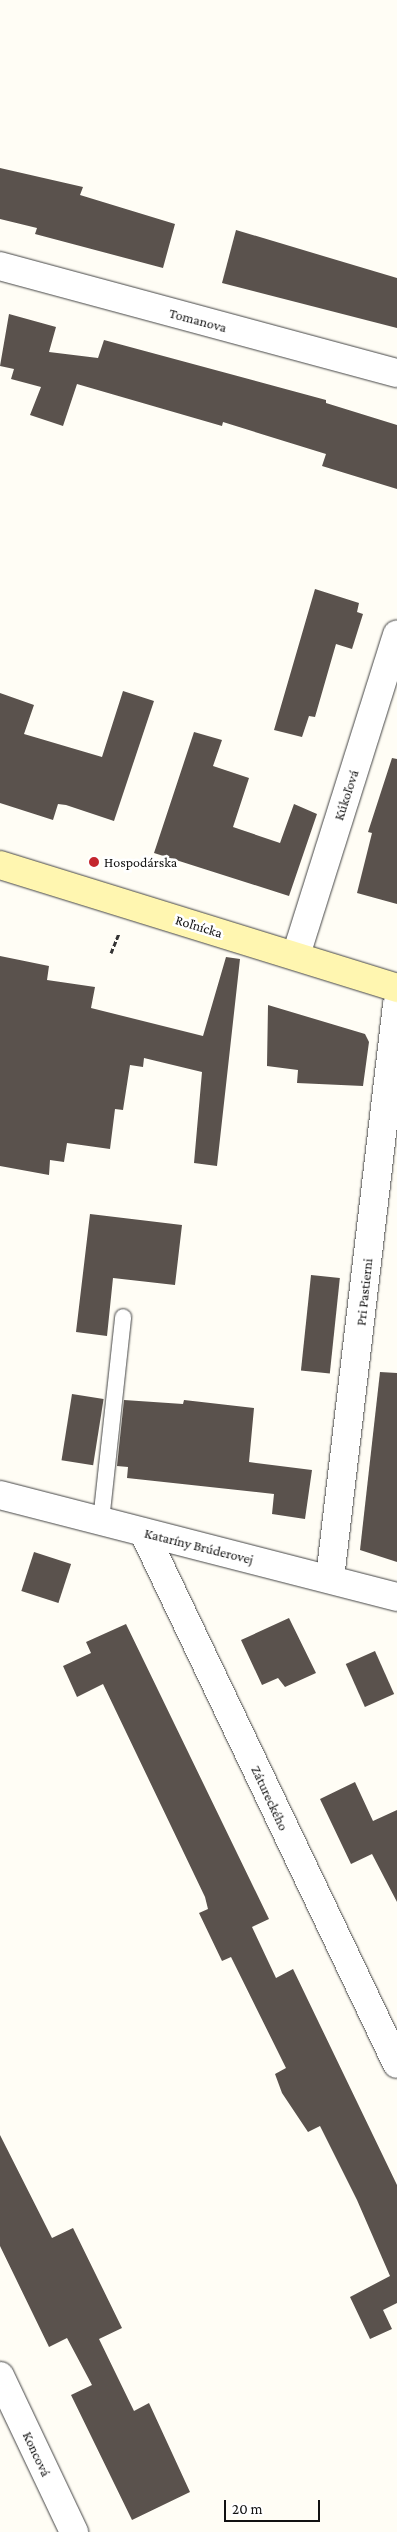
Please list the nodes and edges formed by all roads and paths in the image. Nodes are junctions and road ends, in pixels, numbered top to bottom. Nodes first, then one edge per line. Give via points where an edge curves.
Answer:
1 (0, 266) edge
2 (397, 373) edge
3 (397, 634) edge
4 (0, 865) edge
5 (118, 933) dead end
6 (111, 954) dead end
7 (296, 955) junction
8 (397, 988) edge
9 (397, 1005) edge
10 (123, 1317) dead end
11 (0, 1495) edge
12 (101, 1521) junction
13 (144, 1532) junction
14 (330, 1578) junction
15 (397, 1597) edge
16 (397, 2064) edge
17 (0, 2376) edge
18 (74, 2532) edge

1 - 2 street, Tomanova
3 - 7 street, Kúkoľová
4 - 7 street, Roľnícka
5 - 6 path
7 - 8 street, Roľnícka
9 - 14 street, Pri Pastierni
10 - 12 lane
11 - 12 street, Kataríny Brúderovej
12 - 13 street, Kataríny Brúderovej
13 - 14 street, Kataríny Brúderovej
13 - 16 street, Zátureckého
14 - 15 street, Kataríny Brúderovej
17 - 18 street, Koncová

